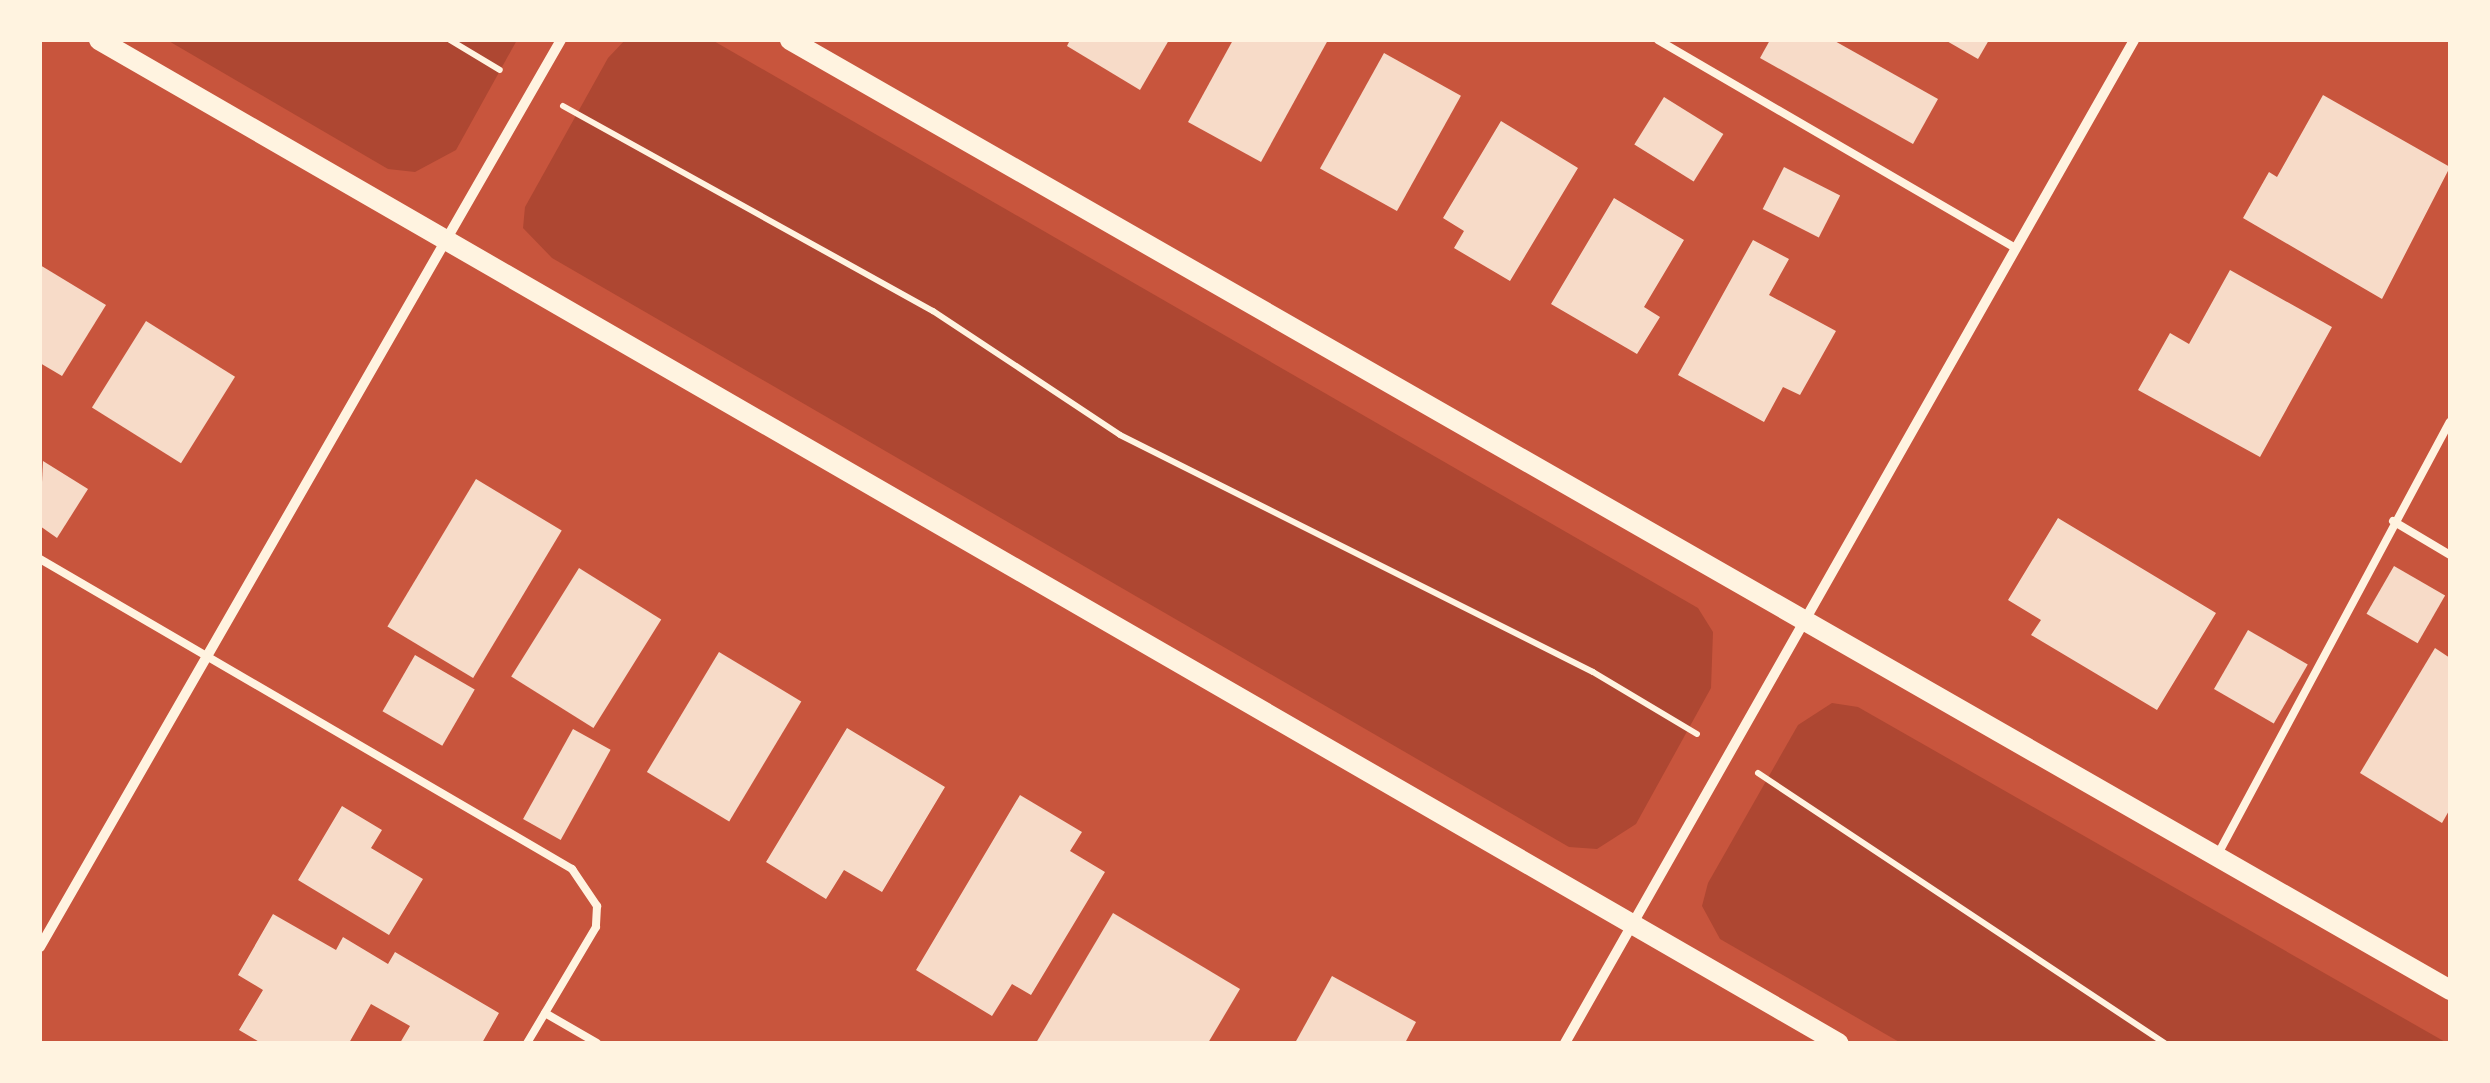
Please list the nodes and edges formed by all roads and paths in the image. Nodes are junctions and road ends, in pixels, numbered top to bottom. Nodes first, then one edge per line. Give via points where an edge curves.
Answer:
1 (98, 40) edge
2 (450, 40) edge
3 (562, 40) edge
4 (790, 40) edge
5 (1658, 40) edge
6 (2134, 40) edge
7 (532, 89) junction
8 (445, 242) junction
9 (2016, 248) junction
10 (2450, 422) edge
11 (2392, 521) junction
12 (2450, 555) edge
13 (40, 558) edge
14 (1804, 623) junction
15 (206, 656) junction
16 (1730, 753) junction
17 (2216, 858) junction
18 (1634, 924) junction
19 (40, 947) edge
20 (2450, 990) edge
21 (545, 1013) junction
22 (527, 1043) edge
23 (597, 1043) edge
24 (1564, 1043) edge
25 (1838, 1043) edge
26 (2164, 1043) edge

1 - 8 main road
2 - 7 path
3 - 7 street
4 - 14 main road
5 - 9 lane
6 - 9 street
7 - 8 street
7 - 16 path via 933,311 1135,444 1593,672
8 - 15 street
8 - 18 main road
9 - 14 street
10 - 11 lane
11 - 12 lane
11 - 17 lane
13 - 15 lane
14 - 16 street
14 - 17 main road
15 - 19 street
15 - 21 lane via 572,869 597,906 596,927
16 - 18 street
16 - 26 path
17 - 20 main road
18 - 24 street
18 - 25 main road
21 - 22 lane
21 - 23 lane

